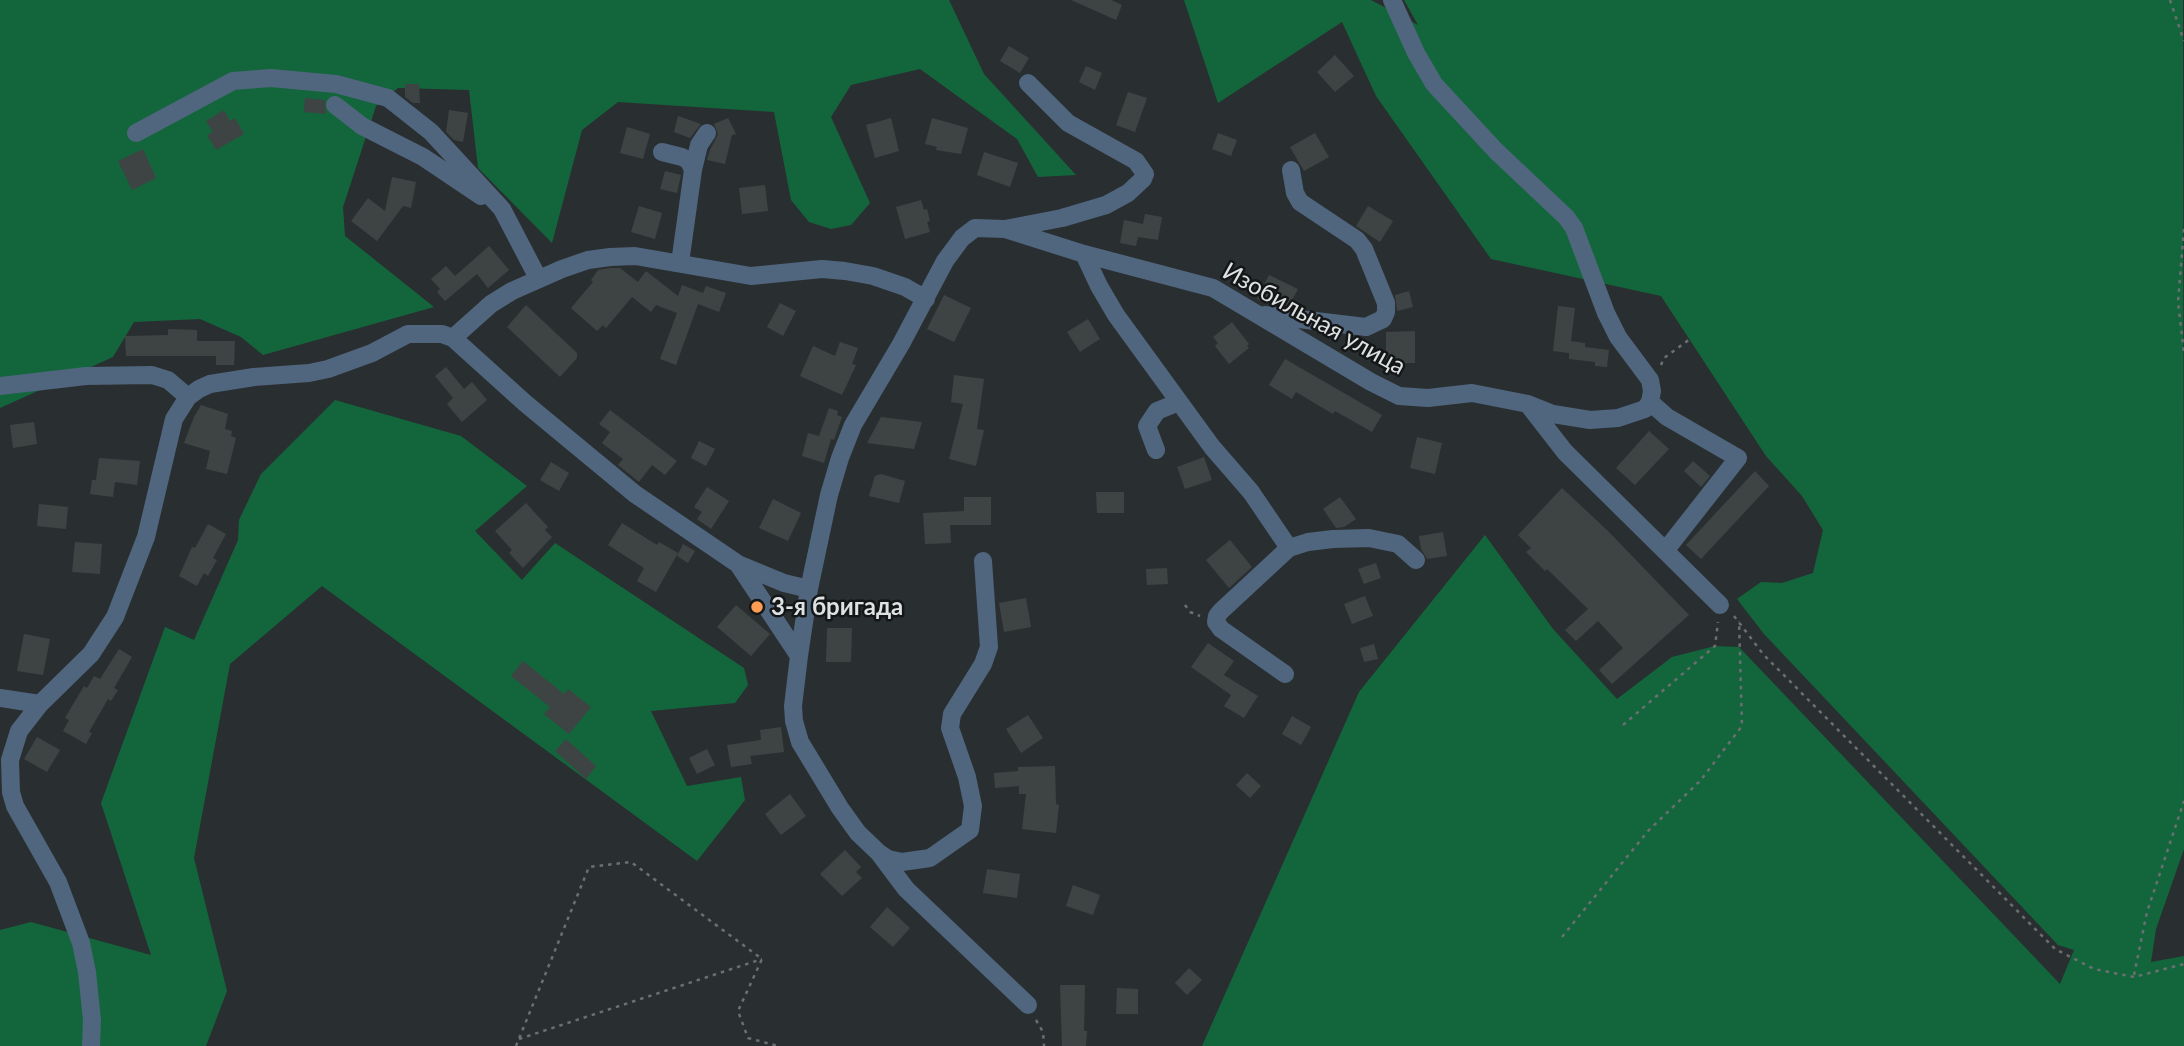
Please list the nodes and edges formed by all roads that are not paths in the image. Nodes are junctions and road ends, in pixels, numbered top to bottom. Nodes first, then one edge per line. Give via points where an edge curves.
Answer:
1 (1392, 0) edge
2 (1028, 83) dead end
3 (335, 105) dead end
4 (707, 133) dead end
5 (136, 134) dead end
6 (662, 152) dead end
7 (693, 170) junction
8 (1291, 170) dead end
9 (502, 209) junction
10 (1005, 229) junction
11 (1084, 254) junction
12 (680, 263) junction
13 (538, 278) junction
14 (926, 299) junction
15 (1258, 314) junction
16 (453, 338) junction
17 (0, 386) edge
18 (188, 397) junction
19 (1649, 401) junction
20 (1179, 402) junction
21 (1528, 404) junction
22 (1156, 450) dead end
23 (1289, 548) junction
24 (1665, 551) junction
25 (1416, 560) dead end
26 (983, 561) dead end
27 (738, 564) junction
28 (809, 589) junction
29 (1720, 605) road end
30 (799, 656) junction
31 (1285, 674) dead end
32 (0, 698) edge
33 (40, 704) junction
34 (7, 810) edge
35 (879, 853) junction
36 (1028, 1005) road end
37 (91, 1046) edge

1 - 19 street via 1434,84 1574,228 1612,326 1650,380
2 - 10 street via 1068,123 1136,161 1145,174 1128,193 1106,205
3 - 9 street via 362,127 423,157
4 - 7 street
5 - 9 street via 233,82 271,78 336,84 387,99 406,110
6 - 7 street via 689,161
7 - 12 street
8 - 15 street via 1300,202 1364,249 1386,312 1383,319 1366,327
9 - 13 street
10 - 11 street, Изобильная улица
10 - 14 street, Изобильная улица via 975,228 962,238
11 - 15 street, Изобильная улица via 1213,288
11 - 20 street via 1116,315
12 - 13 street via 610,257 587,260
12 - 14 street via 751,276 845,271 905,287
13 - 16 street via 491,304
14 - 28 street, Изобильная улица via 853,425 829,495
15 - 21 street, Изобильная улица via 1399,396 1472,393
16 - 18 street via 408,334 328,369 210,384
16 - 27 street via 635,494
17 - 18 street via 86,376 152,375 168,380
18 - 33 street via 174,419 146,537 115,617 91,653
19 - 21 street, Изобильная улица via 1618,418 1590,420
19 - 24 street via 1667,417 1738,458
20 - 22 street via 1157,411 1147,426
20 - 23 street
21 - 24 street via 1565,452
23 - 25 street via 1321,540 1369,538 1398,544
23 - 31 street via 1216,616 1231,637
24 - 29 street
26 - 35 street via 989,647 952,714 950,728 973,806 970,830 930,859 902,862
27 - 28 street
27 - 30 street
28 - 30 street, Изобильная улица
30 - 35 street, Изобильная улица via 793,706 800,742 840,808
32 - 33 street
33 - 34 street via 14,743
34 - 37 street via 58,882 81,943 88,972
35 - 36 street, Изобильная улица via 906,888

